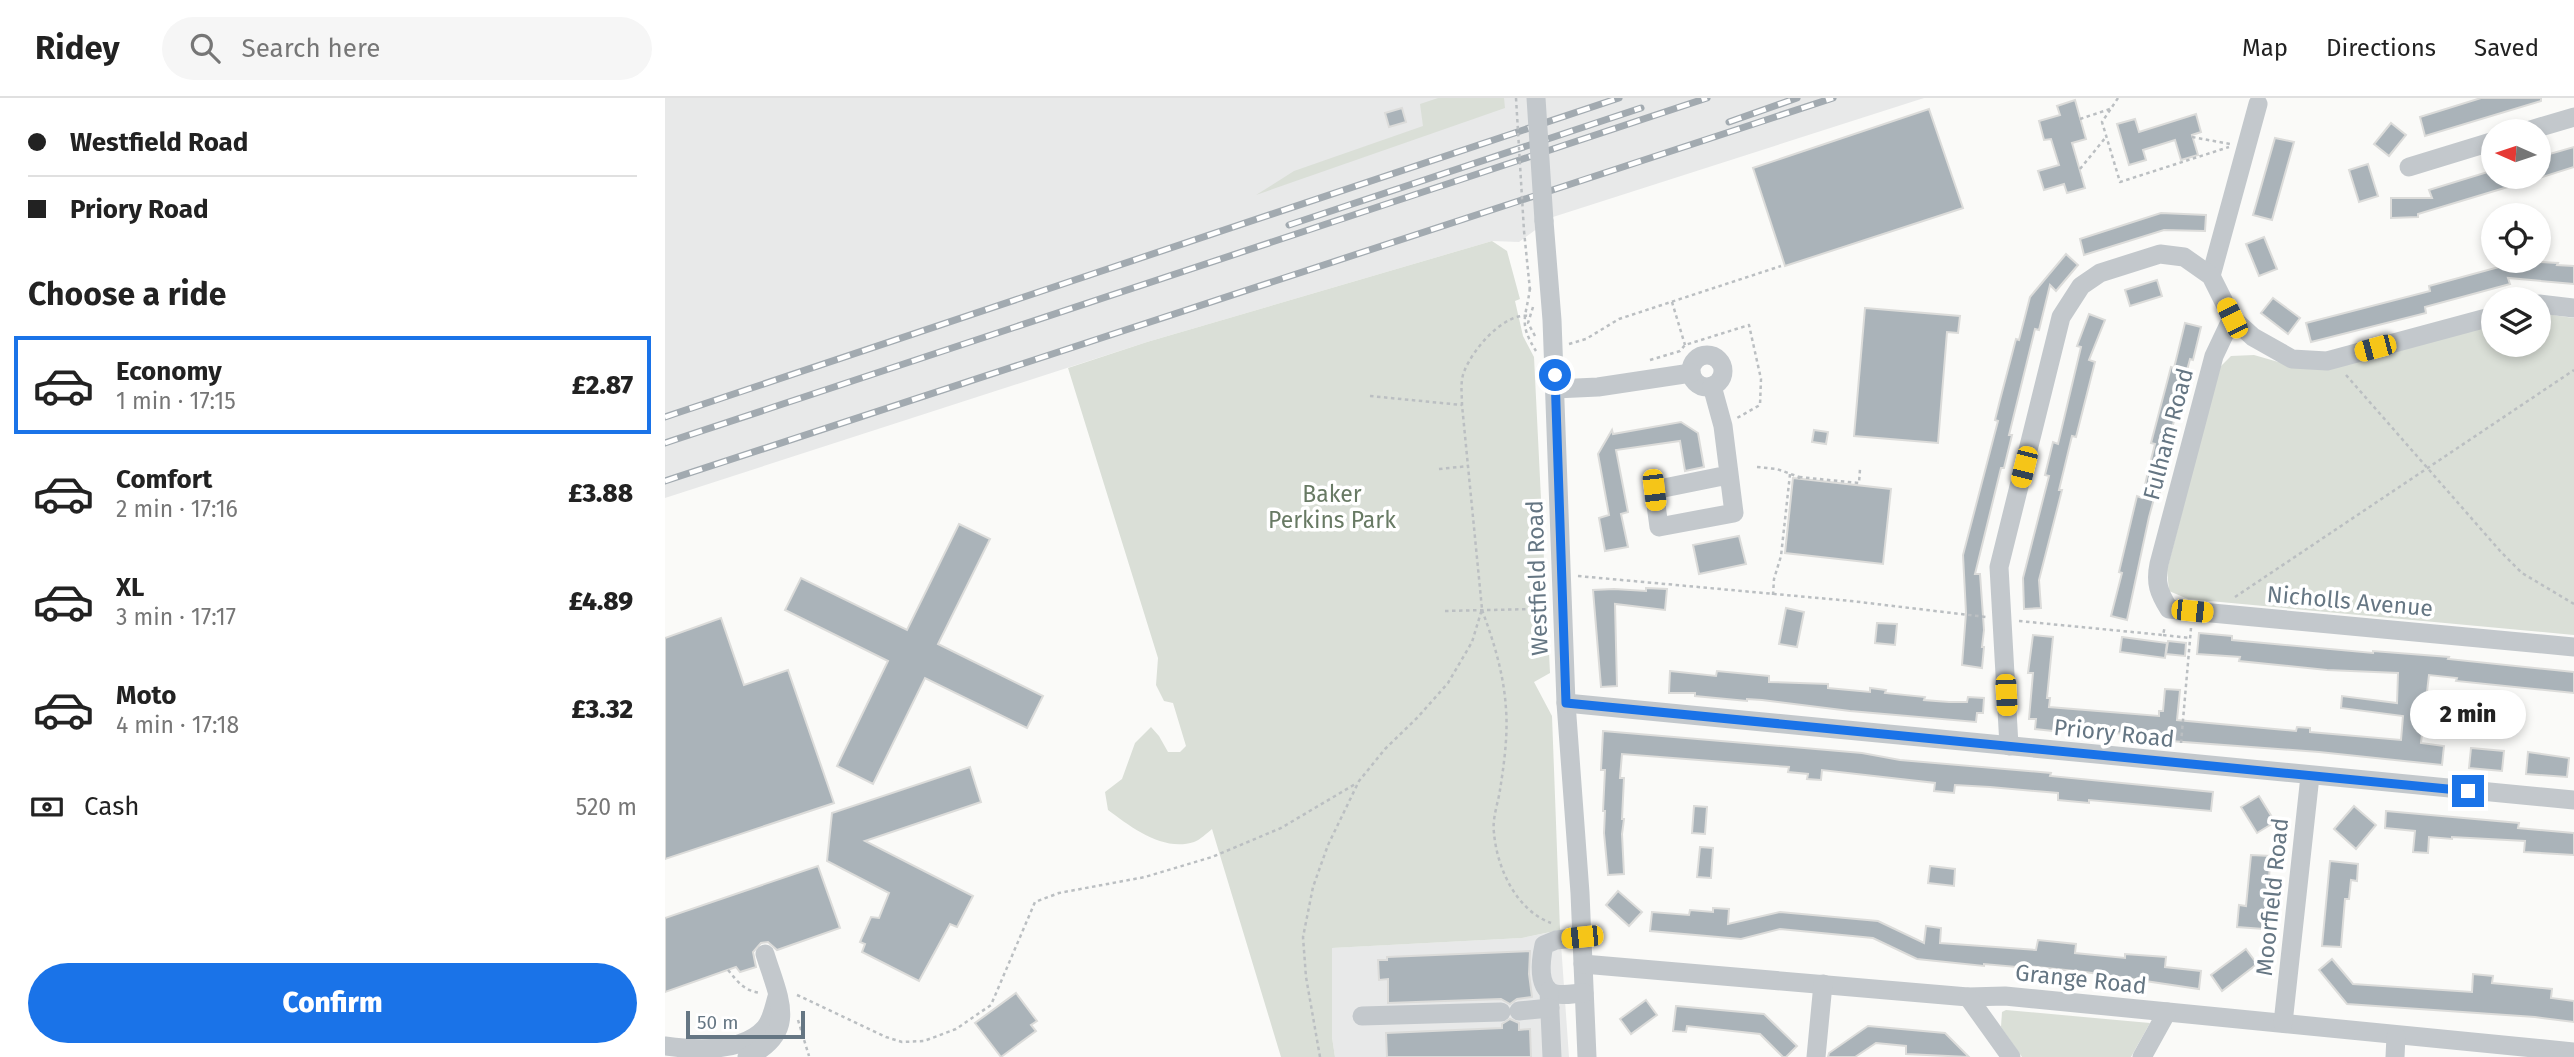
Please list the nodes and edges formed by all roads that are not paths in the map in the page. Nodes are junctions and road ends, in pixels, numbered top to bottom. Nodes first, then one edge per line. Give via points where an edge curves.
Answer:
1 (1536, 98) edge
2 (2259, 100) edge
3 (2574, 117) edge
4 (2551, 124) edge
5 (2481, 145) edge
6 (2409, 167) dead end
7 (2211, 276) junction
8 (2551, 305) edge
9 (2574, 308) edge
10 (2232, 318) junction
11 (2481, 320) edge
12 (1691, 373) junction
13 (1712, 386) junction
14 (1555, 389) junction
15 (1728, 475) dead end
16 (2159, 564) joint
17 (2574, 647) edge
18 (1566, 703) junction
19 (2009, 746) junction
20 (2310, 776) junction
21 (2574, 800) edge
22 (1582, 928) junction
23 (765, 954) dead end
24 (1583, 964) junction
25 (1823, 984) junction
26 (776, 993) junction
27 (1584, 993) junction
28 (1968, 997) junction
29 (1549, 1000) junction
30 (2167, 1012) junction
31 (1362, 1016) dead end
32 (2283, 1023) junction
33 (2396, 1036) junction
34 (665, 1046) edge
35 (2574, 1052) edge
36 (747, 1057) edge
37 (1552, 1057) edge
38 (1587, 1057) edge
39 (1816, 1057) edge
40 (2011, 1057) edge
41 (2142, 1057) edge
42 (2395, 1057) edge

1 - 14 street, Westfield Road, bridge
2 - 7 street
3 - 4 street
5 - 6 street
7 - 10 street
7 - 19 street via 2184,257 2159,254 2100,273 2081,286 2061,317 1999,567
8 - 9 street
10 - 11 street via 2253,337 2292,359 2327,361
10 - 16 street, Fulham Road via 2214,356
12 - 13 street via 1698,384
12 - 13 street via 1698,358 1713,356 1723,372
12 - 14 street
13 - 15 street via 1723,425
14 - 18 street, Westfield Road
16 - 17 street, Nicholls Avenue via 2158,592 2169,609
18 - 19 street, Priory Road
18 - 22 street, Westfield Road
19 - 20 street, Priory Road
20 - 21 street, Priory Road
20 - 32 street, Moorfield Road
22 - 24 street, Westfield Road
22 - 29 street via 1544,945 1543,981
23 - 26 street
24 - 25 street, Grange Road
24 - 27 street, Westfield Road
25 - 28 street, Grange Road
25 - 39 street
26 - 34 street via 770,1020 750,1039 716,1049
26 - 36 street via 781,1013 775,1039
27 - 29 street
27 - 38 street, Westfield Road
28 - 30 street, Grange Road via 2005,996
28 - 40 street
29 - 31 street via 1510,1011
29 - 37 street
30 - 32 street, Grange Road
30 - 41 street
32 - 33 street, Grange Road
33 - 35 street, Grange Road
33 - 42 street

